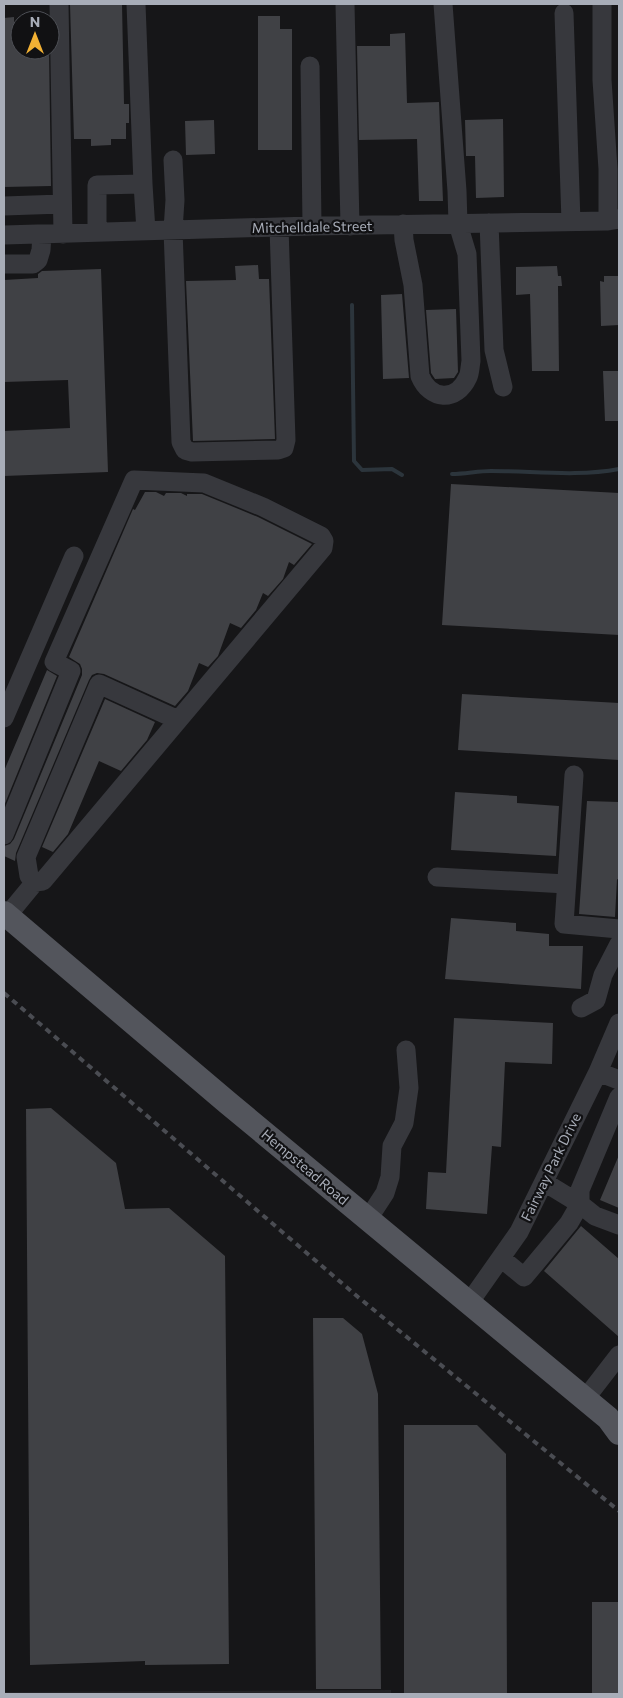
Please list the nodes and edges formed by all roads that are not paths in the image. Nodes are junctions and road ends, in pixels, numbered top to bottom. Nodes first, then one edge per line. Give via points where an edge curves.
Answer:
1 (59, 4) edge
2 (136, 4) edge
3 (345, 4) edge
4 (443, 4) edge
5 (602, 4) edge
6 (564, 13) dead end
7 (310, 66) dead end
8 (173, 160) dead end
9 (143, 184) junction
10 (62, 204) junction
11 (4, 206) edge
12 (614, 220) edge
13 (571, 222) junction
14 (489, 223) junction
15 (403, 224) junction
16 (458, 224) junction
17 (312, 226) junction
18 (350, 226) junction
19 (279, 227) junction
20 (173, 230) junction
21 (146, 231) junction
22 (97, 232) junction
23 (42, 234) junction
24 (63, 234) junction
25 (4, 235) edge
26 (4, 264) edge
27 (503, 387) dead end
28 (74, 556) dead end
29 (71, 671) junction
30 (100, 684) junction
31 (4, 718) edge
32 (178, 720) junction
33 (574, 775) dead end
34 (4, 835) edge
35 (437, 877) dead end
36 (35, 882) junction
37 (566, 884) junction
38 (5, 915) edge
39 (619, 929) edge
40 (619, 944) edge
41 (581, 1008) dead end
42 (619, 1023) edge
43 (406, 1050) dead end
44 (598, 1072) junction
45 (619, 1080) edge
46 (619, 1097) edge
47 (544, 1182) junction
48 (580, 1204) junction
49 (368, 1219) junction
50 (619, 1225) edge
51 (501, 1258) junction
52 (469, 1304) junction
53 (619, 1355) edge
54 (585, 1399) junction
55 (616, 1425) edge

1 - 10 street
2 - 9 street
3 - 18 street
4 - 16 street
5 - 12 street via 602,80
6 - 13 street
7 - 17 street
8 - 20 street
9 - 21 street
9 - 22 street via 97,185
10 - 11 street
10 - 24 street
12 - 13 street, Mitchelldale Street
13 - 14 street, Mitchelldale Street
14 - 16 street, Mitchelldale Street
14 - 27 street via 494,350
15 - 16 street, Mitchelldale Street
15 - 16 street via 414,285 420,376 424,385 439,396 460,388 468,377 471,361 467,254
15 - 18 street, Mitchelldale Street
17 - 18 street, Mitchelldale Street
17 - 19 street, Mitchelldale Street
19 - 20 street, Mitchelldale Street
19 - 20 street via 286,440 284,448 278,450 184,450 181,442
20 - 21 street, Mitchelldale Street
21 - 22 street, Mitchelldale Street
22 - 24 street, Mitchelldale Street
23 - 24 street, Mitchelldale Street
23 - 25 street, Mitchelldale Street
23 - 26 street via 38,260 33,264
28 - 31 street
29 - 30 street
29 - 32 street via 54,662 134,480 204,483 318,533 324,541 323,548
29 - 34 street
30 - 32 street
30 - 36 street via 26,857 29,876
32 - 36 street via 43,881
33 - 37 street
35 - 37 street
36 - 38 street
37 - 39 street via 564,924
38 - 49 main road, Hempstead Road
40 - 41 street via 603,975 596,1000
42 - 44 street, Fairway Park Drive
43 - 49 street via 409,1088 404,1123 392,1146 390,1177 385,1193
44 - 45 street
44 - 47 street, Fairway Park Drive
46 - 48 street via 580,1190
47 - 48 street
47 - 51 street, Fairway Park Drive via 519,1232
48 - 50 street via 594,1216
48 - 51 street via 569,1224 524,1278
49 - 52 main road, Hempstead Road
51 - 52 street, Fairway Park Drive
52 - 54 main road, Hempstead Road
53 - 54 street
54 - 55 main road, Hempstead Road

